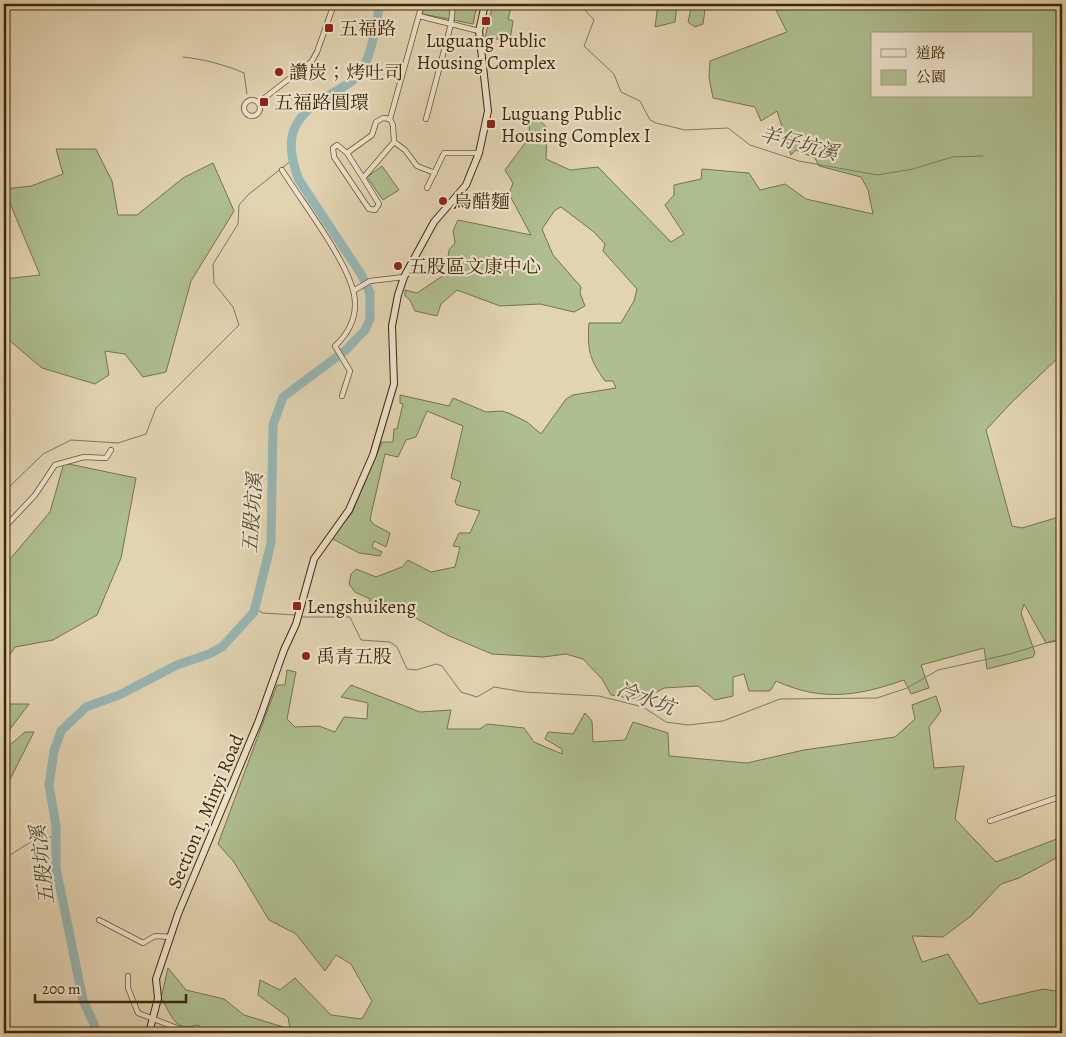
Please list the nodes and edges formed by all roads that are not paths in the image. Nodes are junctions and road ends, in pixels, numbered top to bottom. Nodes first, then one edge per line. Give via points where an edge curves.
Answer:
1 (334, 4) edge
2 (422, 4) edge
3 (453, 4) edge
4 (486, 4) edge
5 (418, 16) junction
6 (451, 24) junction
7 (479, 31) junction
8 (258, 103) dead end
9 (390, 119) junction
10 (426, 119) dead end
11 (394, 142) junction
12 (347, 153) junction
13 (479, 153) junction
14 (282, 170) dead end
15 (435, 173) junction
16 (363, 178) junction
17 (427, 188) dead end
18 (404, 277) junction
19 (354, 290) junction
20 (342, 396) dead end
21 (111, 450) dead end
22 (4, 528) edge
23 (1062, 796) edge
24 (990, 821) dead end
25 (99, 920) dead end
26 (171, 937) junction
27 (128, 976) dead end
28 (153, 1018) junction
29 (149, 1033) edge
30 (190, 1033) edge

1 - 8 street via 312,61
2 - 5 street
3 - 6 street
4 - 7 main road, Section 1, Minyi Road
5 - 6 street
5 - 9 street
6 - 7 street
6 - 10 street
7 - 13 main road, Section 1, Minyi Road via 488,111
9 - 11 street
9 - 12 street via 376,122 372,135
11 - 15 street via 417,166
11 - 16 street
12 - 16 street
12 - 16 street via 337,145 332,153 369,209 375,210 379,204
13 - 15 street via 444,153
13 - 18 main road, Section 1, Minyi Road via 466,185 434,222
14 - 19 street via 329,243
15 - 17 street
18 - 19 street via 370,281
18 - 26 main road, Section 1, Minyi Road via 392,326 394,384 359,492 314,559 299,616
19 - 20 street via 353,322 335,346 350,371
21 - 22 street via 106,458 84,457 56,465
23 - 24 street
25 - 26 street via 143,943 155,936
26 - 28 main road, Section 1, Minyi Road via 156,979 158,998
27 - 28 street via 128,988 138,1012
28 - 29 main road, Section 1, Minyi Road
28 - 30 street

